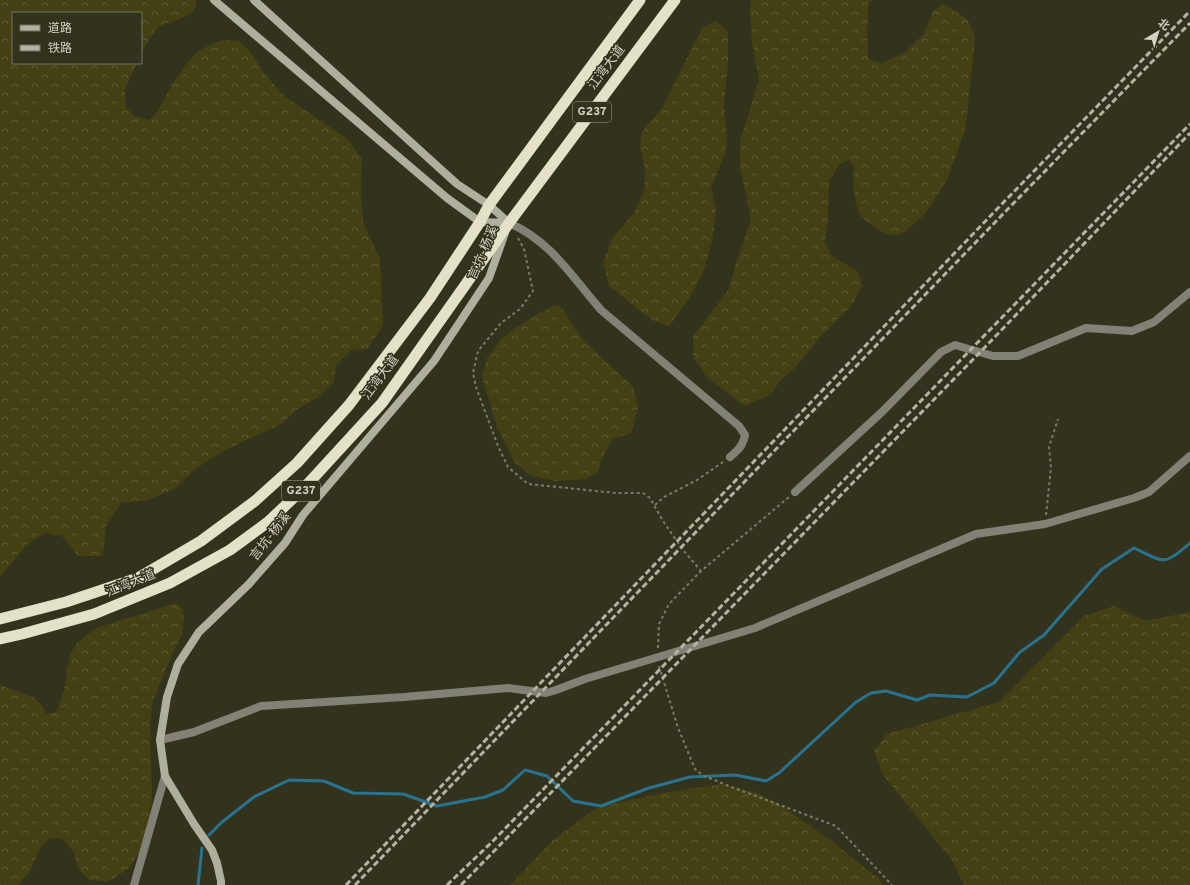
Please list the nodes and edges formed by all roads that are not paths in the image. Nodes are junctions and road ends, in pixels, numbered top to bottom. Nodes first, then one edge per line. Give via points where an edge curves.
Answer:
1 (214, 0) edge
2 (254, 0) edge
3 (640, 0) edge
4 (675, 0) edge
5 (489, 205) junction
6 (480, 222) junction
7 (509, 223) junction
8 (1190, 292) edge
9 (1190, 456) edge
10 (730, 457) road end
11 (795, 492) road end
12 (0, 619) edge
13 (0, 639) edge
14 (160, 740) junction
15 (165, 776) junction
16 (134, 885) edge
17 (221, 885) edge

1 - 6 main road via 447,198
2 - 5 main road via 457,184
3 - 5 highway, 江湾大道 / G237
4 - 7 highway, 江湾大道 / G237
5 - 6 highway, 江湾大道 / G237
5 - 7 main road
6 - 7 main road
6 - 12 highway, 江湾大道 / G237 via 430,298 349,405 297,463 255,501 201,541 138,578 66,602
7 - 10 street via 524,230 551,251 601,310 739,426 745,435 744,441 739,450
7 - 13 highway, 江湾大道 / G237 via 382,402 305,487 268,522 230,550 170,583 94,614
7 - 14 main road, 言坑-杨溪 via 489,278 434,361 303,514 285,543 249,584 199,632 178,664 167,697
8 - 11 street via 1154,322 1132,331 1086,328 1018,356 993,356 955,344 941,352 884,411
9 - 14 street via 1149,492 1134,498 1045,524 976,534 755,628 546,693 508,688 261,706 194,732
14 - 15 main road, 言坑-杨溪
15 - 16 street
15 - 17 main road, 言坑-杨溪 via 212,850

